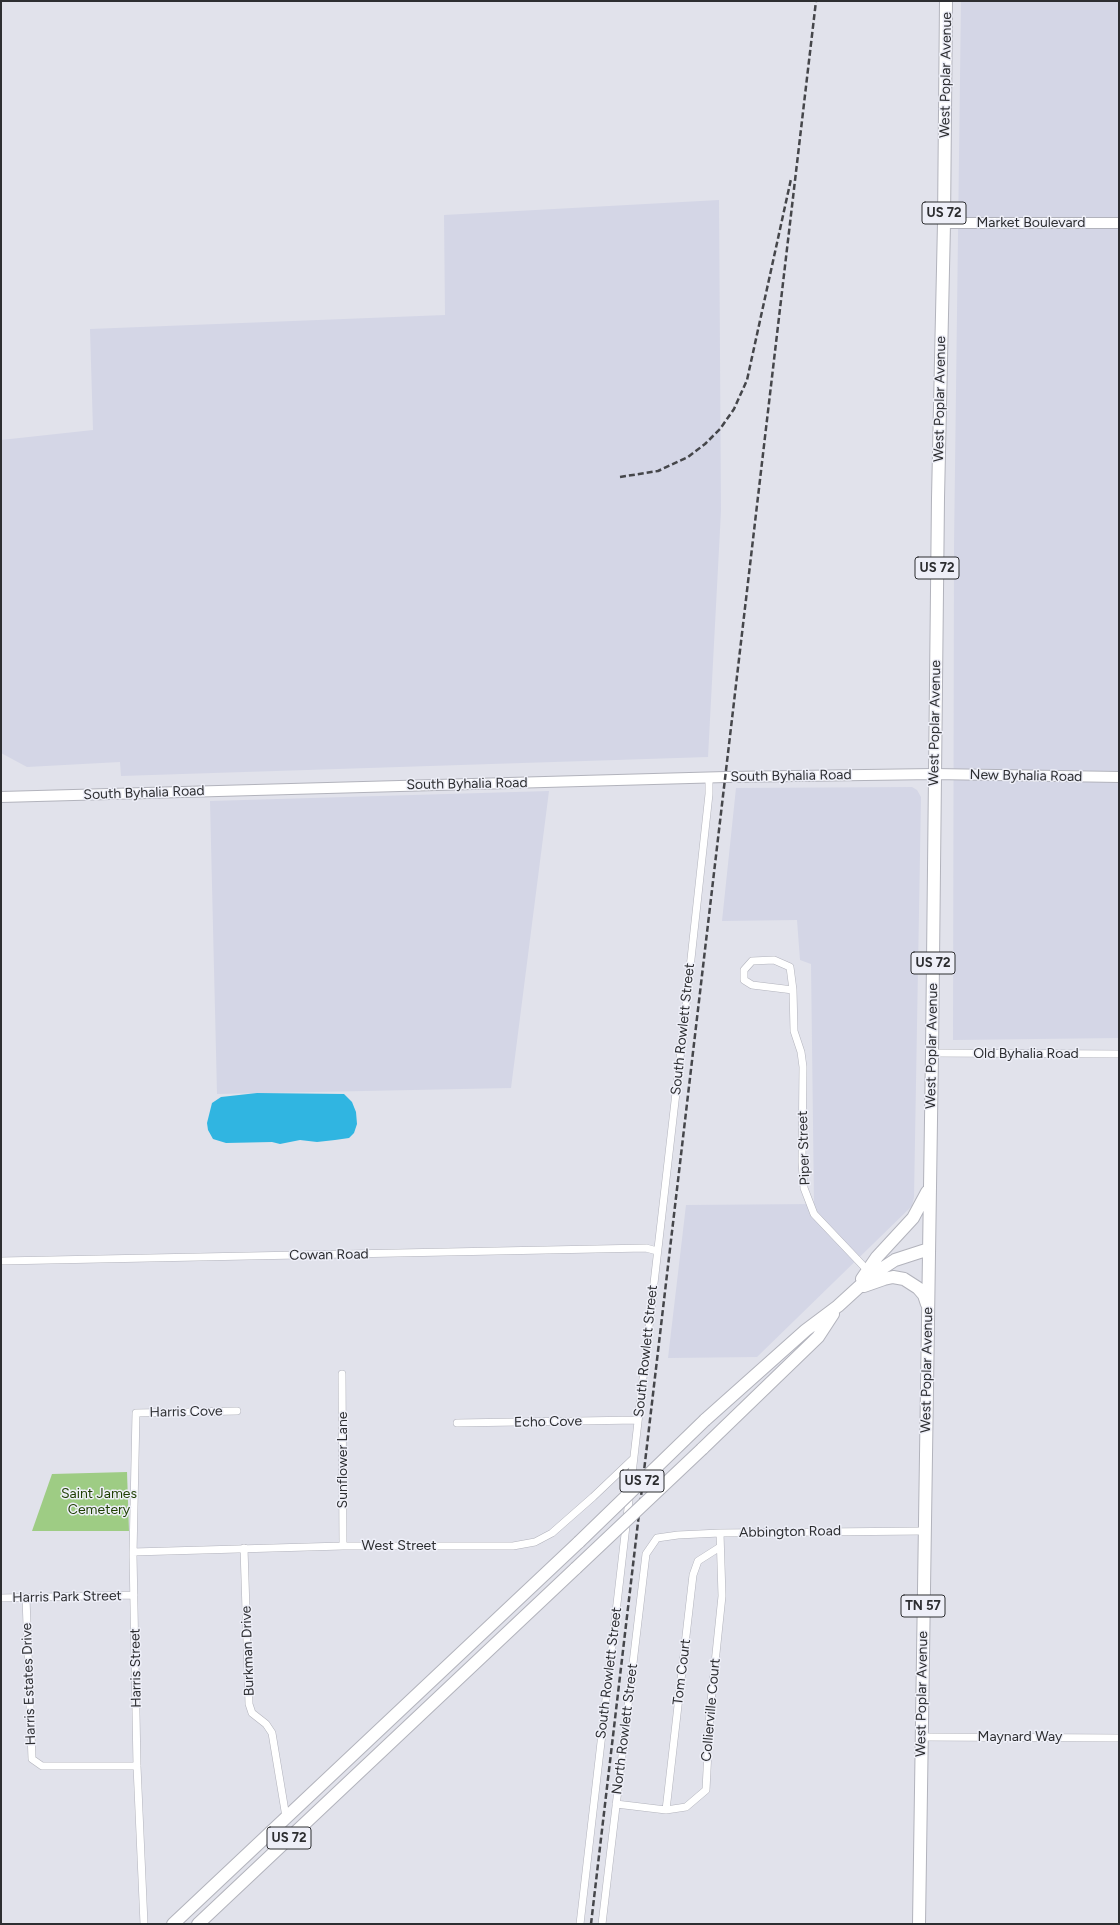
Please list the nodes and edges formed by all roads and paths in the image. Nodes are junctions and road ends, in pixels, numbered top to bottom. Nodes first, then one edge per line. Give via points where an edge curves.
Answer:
1 (946, 1) edge
2 (944, 222) junction
3 (1119, 223) edge
4 (934, 774) junction
5 (1119, 777) edge
6 (709, 778) junction
7 (1, 797) edge
8 (793, 990) junction
9 (932, 1053) junction
10 (1119, 1054) edge
11 (930, 1185) junction
12 (929, 1249) junction
13 (657, 1251) junction
14 (1, 1261) edge
15 (872, 1275) junction
16 (838, 1306) junction
17 (928, 1306) junction
18 (342, 1374) dead end
19 (237, 1411) dead end
20 (136, 1413) joint
21 (638, 1420) junction
22 (457, 1423) dead end
23 (634, 1459) junction
24 (924, 1531) junction
25 (720, 1533) junction
26 (657, 1538) joint
27 (343, 1546) junction
28 (720, 1547) junction
29 (244, 1548) junction
30 (133, 1552) junction
31 (134, 1595) junction
32 (1, 1598) edge
33 (26, 1598) junction
34 (399, 1711) junction
35 (408, 1725) junction
36 (921, 1737) junction
37 (1119, 1738) edge
38 (137, 1766) junction
39 (616, 1804) junction
40 (666, 1810) junction
41 (286, 1817) junction
42 (144, 1924) edge
43 (173, 1924) edge
44 (198, 1924) edge
45 (580, 1924) edge
46 (602, 1924) edge
47 (919, 1924) edge

1 - 2 main road, West Poplar Avenue / US 72
2 - 3 main road, Market Boulevard
2 - 4 main road, West Poplar Avenue / US 72
4 - 5 main road, New Byhalia Road
4 - 6 main road, South Byhalia Road
4 - 9 main road, West Poplar Avenue / US 72
6 - 7 main road, South Byhalia Road
6 - 13 street, South Rowlett Street
8 - 8 street, Piper Street via 752,985 744,980 744,970 752,961 774,960 790,967
8 - 15 street, Piper Street via 794,1031 803,1067 804,1188 814,1214
9 - 10 street, Old Byhalia Road
9 - 11 main road, West Poplar Avenue / US 72
11 - 12 main road, West Poplar Avenue / US 72
11 - 15 main road, US 72 via 913,1218 877,1257
12 - 15 main road, US 72 via 895,1260
12 - 17 main road, West Poplar Avenue / TN 57
13 - 14 street, Cowan Road via 638,1248
13 - 21 street, South Rowlett Street
15 - 16 main road, US 72
15 - 17 main road via 909,1281 921,1292
16 - 34 main road, US 72, bridge via 806,1330 705,1420
16 - 35 main road, US 72, bridge via 818,1337
17 - 24 main road, West Poplar Avenue / TN 57
18 - 27 street, Sunflower Lane
19 - 20 street, Harris Cove
20 - 30 street, Harris Street
21 - 22 street, Echo Cove
21 - 23 street, South Rowlett Street
23 - 27 street, West Street via 552,1533 535,1542 514,1546
23 - 45 street, South Rowlett Street
24 - 25 street, Abbington Road
24 - 36 main road, West Poplar Avenue / TN 57
25 - 26 street, Abbington Road
25 - 28 street, Collierville Court
26 - 39 street, North Rowlett Street via 646,1554
27 - 29 street, West Street
28 - 40 street, Tom Court via 698,1561 693,1575
28 - 40 street, Collierville Court via 722,1596 710,1711 706,1790 686,1807
29 - 30 street, West Street
29 - 41 street, Burkman Drive via 249,1704 252,1713 266,1724 272,1733
30 - 31 street, Harris Street
31 - 33 street, Harris Park Street
31 - 38 street, Harris Street
32 - 33 street, Harris Park Street
33 - 38 street, Harris Estates Drive via 32,1759 42,1766
34 - 35 main road
34 - 41 main road, US 72
35 - 44 main road, US 72
36 - 37 street, Maynard Way
36 - 47 main road, West Poplar Avenue / TN 57
38 - 42 street, Harris Street
39 - 40 street, Collierville Court
39 - 46 street, North Rowlett Street
41 - 43 main road, US 72

